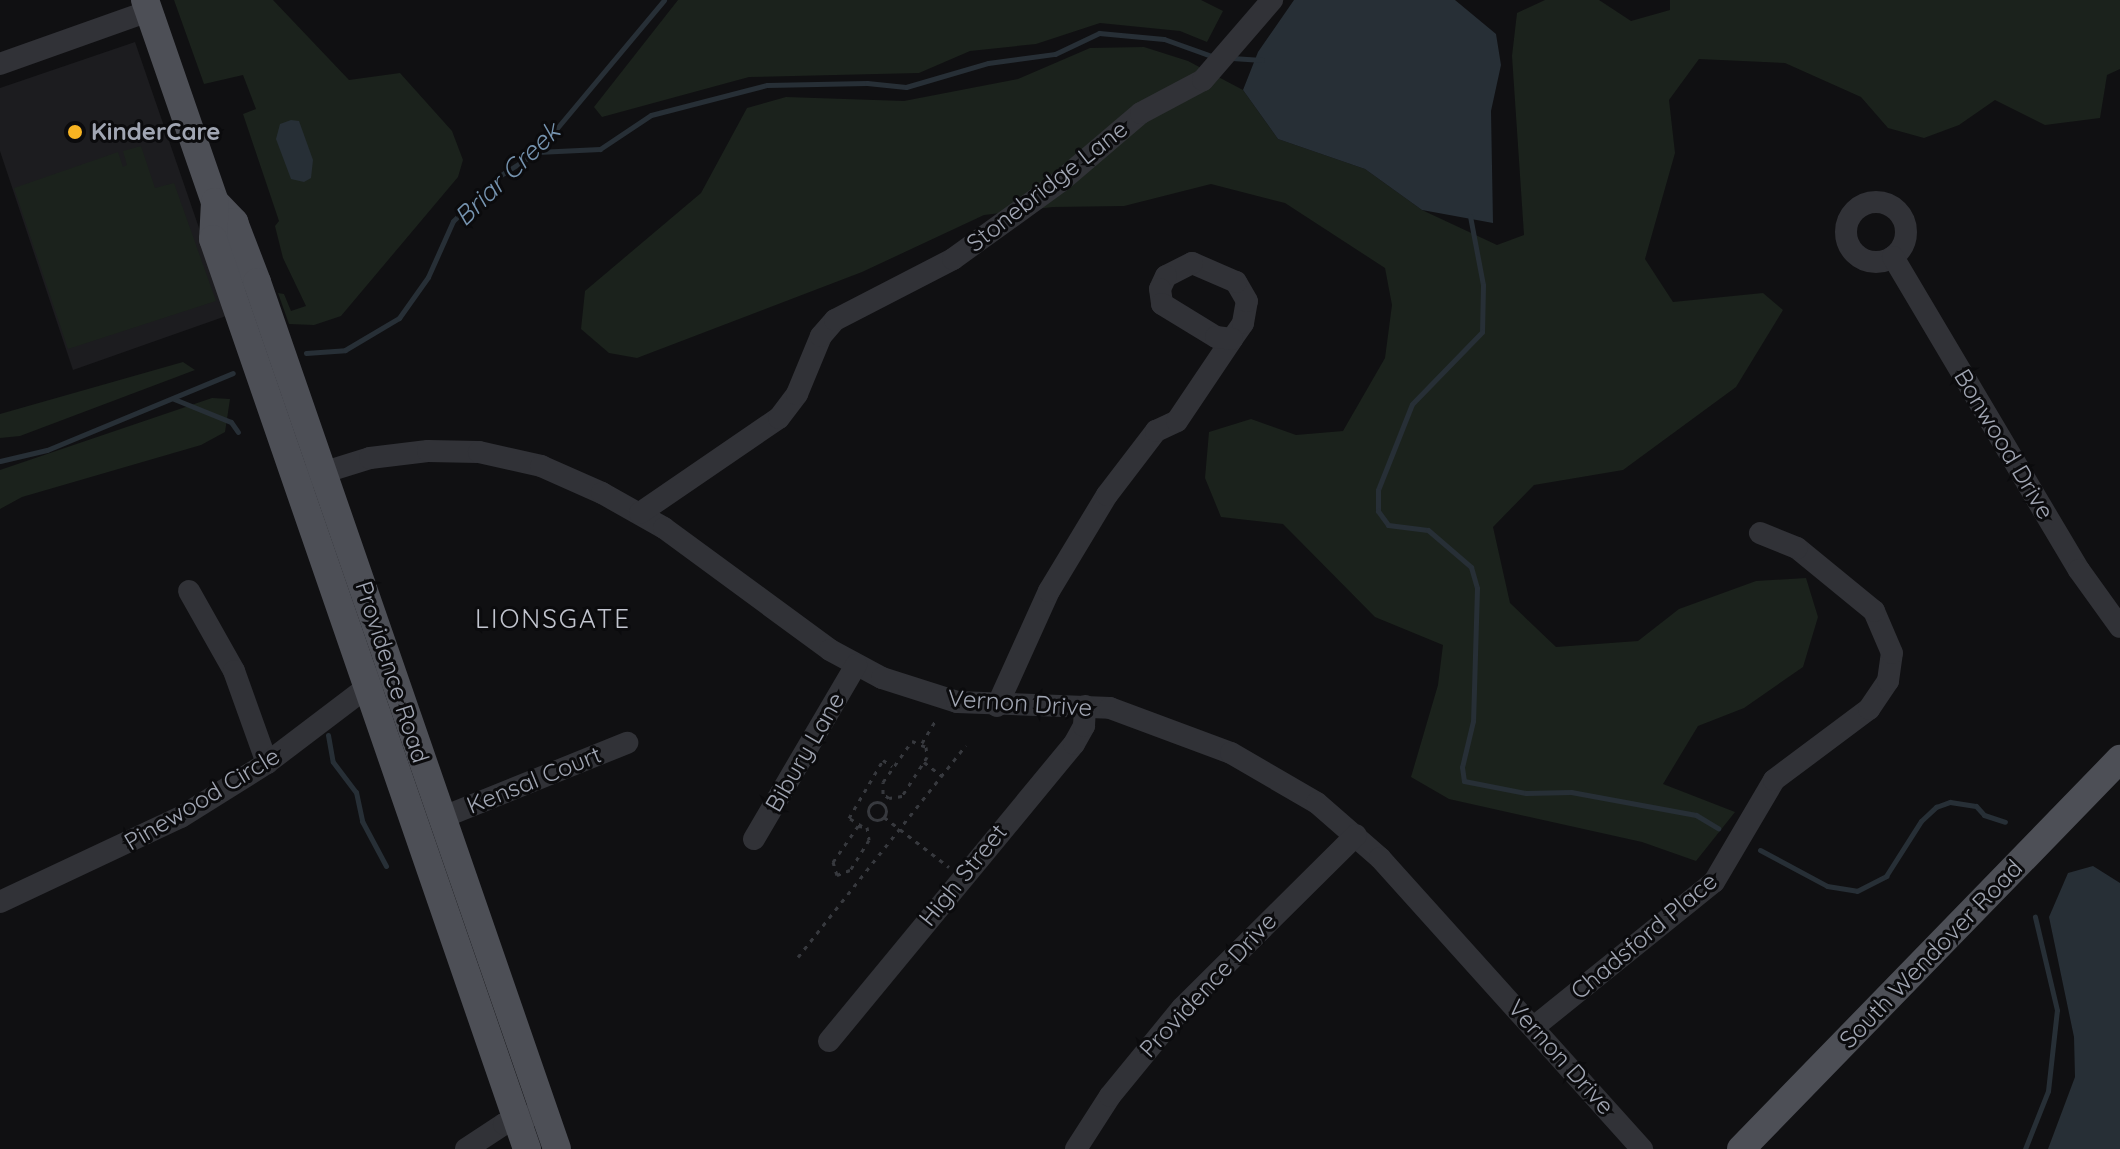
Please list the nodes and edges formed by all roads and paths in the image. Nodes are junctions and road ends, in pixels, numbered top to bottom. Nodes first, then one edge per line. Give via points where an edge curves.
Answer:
1 (1272, 0) edge
2 (147, 6) edge
3 (0, 64) edge
4 (215, 202) junction
5 (1893, 257) dead end
6 (1232, 339) dead end
7 (324, 471) junction
8 (297, 481) junction
9 (640, 513) junction
10 (1760, 533) dead end
11 (189, 591) dead end
12 (2120, 627) edge
13 (856, 665) junction
14 (390, 671) junction
15 (365, 687) junction
16 (997, 706) junction
17 (1085, 706) junction
18 (935, 721) dead end
19 (627, 743) dead end
20 (922, 743) junction
21 (966, 745) dead end
22 (2120, 759) edge
23 (924, 762) junction
24 (267, 763) junction
25 (893, 767) junction
26 (942, 776) junction
27 (887, 797) junction
28 (882, 804) junction
29 (884, 817) junction
30 (441, 818) junction
31 (872, 819) junction
32 (865, 827) junction
33 (899, 829) junction
34 (1356, 835) junction
35 (754, 839) dead end
36 (961, 877) junction
37 (0, 902) edge
38 (798, 957) dead end
39 (1534, 1027) junction
40 (829, 1041) dead end
41 (530, 1116) junction
42 (466, 1149) edge
43 (527, 1149) edge
44 (557, 1149) edge
45 (1076, 1149) edge
46 (1642, 1149) edge
47 (1741, 1149) edge

1 - 9 street, Stonebridge Lane via 1208,74 1141,113 1061,181 953,259 835,320 821,336 797,394 779,418
2 - 3 street
2 - 4 main road, Providence Road
4 - 7 main road, Providence Road via 238,231
4 - 8 main road, Providence Road via 213,239
5 - 12 street, Bonwood Drive via 2079,570
6 - 16 street via 1177,421 1156,431 1107,495 1049,591
7 - 8 street, Vernon Drive
7 - 9 street, Vernon Drive via 391,454 479,452 552,470
7 - 14 main road, Providence Road
8 - 15 main road, Providence Road
9 - 13 street, Vernon Drive
10 - 39 street, Chadsford Place via 1804,552 1874,611 1892,653 1888,681 1869,709 1774,780 1714,882
11 - 24 street via 234,671
13 - 16 street, Vernon Drive via 929,696
13 - 35 street, Bibury Lane
14 - 15 street, Pinewood Circle
14 - 30 main road, Providence Road
15 - 24 street, Pinewood Circle
15 - 41 main road, Providence Road
16 - 17 street, Vernon Drive
17 - 34 street, Vernon Drive via 1136,714 1231,753 1291,786
17 - 36 street, High Street via 1080,736
18 - 20 path
19 - 30 street, Kensal Court
20 - 23 path via 928,752
20 - 25 path via 908,744
21 - 26 path
22 - 47 main road, South Wendover Road
23 - 26 path
23 - 27 path via 902,796
24 - 37 street, Pinewood Circle via 170,823
25 - 27 path via 883,782
25 - 32 path via 883,760 849,818
26 - 33 path
27 - 28 path
28 - 29 path
28 - 31 path via 869,806
29 - 31 path
29 - 33 path
30 - 41 main road, Providence Road
31 - 32 path
32 - 32 path via 854,828 833,862 837,875 850,870 869,840
33 - 36 path
33 - 38 path
34 - 39 street, Vernon Drive
34 - 45 street, Providence Drive via 1175,1015 1110,1096
36 - 40 street, High Street
39 - 46 street, Vernon Drive
41 - 42 street
41 - 43 main road, Providence Road
41 - 44 main road, Providence Road

